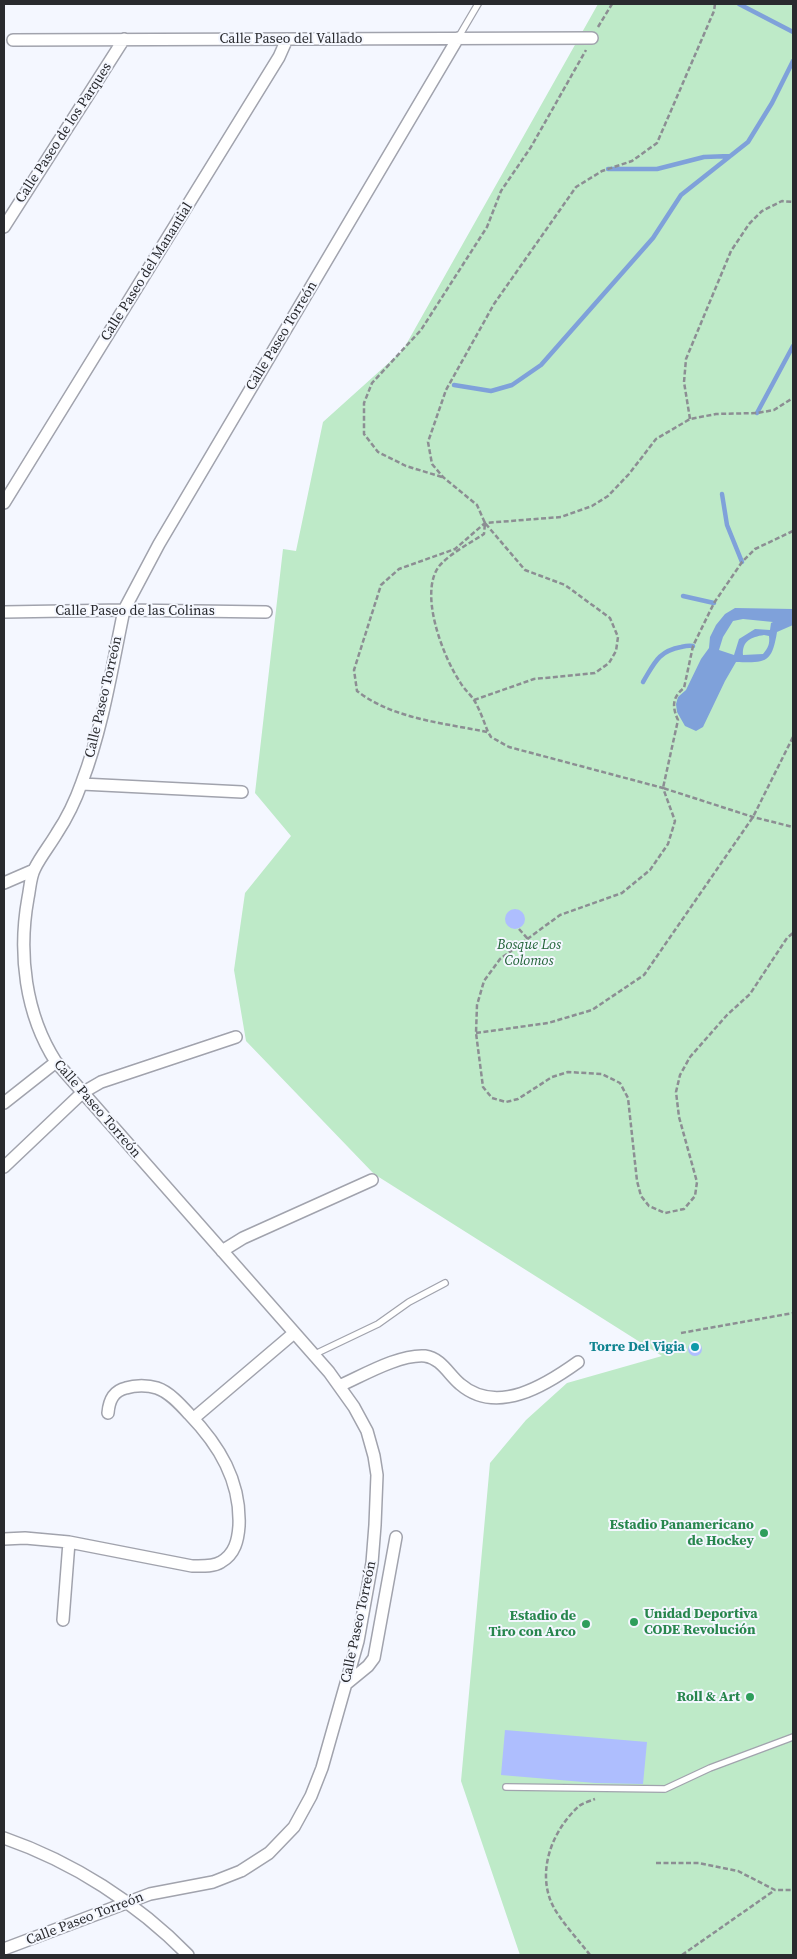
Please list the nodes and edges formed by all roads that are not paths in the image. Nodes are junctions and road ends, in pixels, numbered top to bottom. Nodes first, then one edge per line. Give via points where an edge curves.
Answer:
1 (478, 4) edge
2 (458, 38) junction
3 (592, 38) road end
4 (124, 39) junction
5 (287, 39) junction
6 (13, 40) dead end
7 (4, 226) edge
8 (4, 503) edge
9 (124, 610) junction
10 (4, 612) edge
11 (266, 612) dead end
12 (82, 784) junction
13 (242, 792) dead end
14 (34, 870) junction
15 (4, 883) edge
16 (236, 1037) dead end
17 (56, 1062) junction
18 (82, 1093) junction
19 (4, 1103) edge
20 (4, 1167) edge
21 (372, 1180) dead end
22 (222, 1251) junction
23 (445, 1283) dead end
24 (294, 1333) junction
25 (313, 1355) junction
26 (578, 1362) dead end
27 (339, 1386) junction
28 (108, 1413) dead end
29 (194, 1418) junction
30 (396, 1537) dead end
31 (4, 1539) edge
32 (63, 1542) junction
33 (63, 1620) dead end
34 (346, 1684) junction
35 (793, 1737) edge
36 (506, 1787) dead end
37 (4, 1838) edge
38 (127, 1903) junction
39 (4, 1949) edge
40 (188, 1955) edge

1 - 2 lane, Calle Paseo Torreón
2 - 3 street, Calle Paseo del Vallado
2 - 5 street, Calle Paseo del Vallado
2 - 9 street, Calle Paseo Torreón via 164,535
4 - 5 street, Calle Paseo del Vallado
4 - 6 street, Calle Paseo del Vallado
4 - 7 street, Calle Paseo de los Parques
5 - 8 street, Calle Paseo del Manantial via 279,58
9 - 10 street, Calle Paseo de las Colinas
9 - 11 street, Calle Paseo de las Colinas
9 - 12 street, Calle Paseo Torreón via 94,748
12 - 13 street
12 - 14 street, Calle Paseo Torreón
14 - 15 street
14 - 17 street, Calle Paseo Torreón via 24,921 24,961 36,1021
16 - 18 street via 101,1082
17 - 18 street, Calle Paseo Torreón
17 - 19 street
18 - 20 street
18 - 22 street, Calle Paseo Torreón
21 - 22 street via 243,1238
22 - 24 street, Calle Paseo Torreón
23 - 25 lane via 409,1302 378,1324
24 - 25 street, Calle Paseo Torreón
24 - 29 street
25 - 27 street, Calle Paseo Torreón
26 - 27 street via 538,1388 514,1396 494,1397 476,1393 460,1385 442,1364 427,1356 410,1357
27 - 34 street, Calle Paseo Torreón via 367,1431 374,1456 377,1494 368,1592
28 - 29 street via 109,1403 118,1391 148,1386 176,1400
29 - 32 street via 223,1457 233,1482 239,1520 238,1537 232,1552 221,1562 192,1566
30 - 34 street via 374,1658
31 - 32 street
32 - 33 street
34 - 38 street, Calle Paseo Torreón via 322,1768 310,1796 294,1828 269,1853 241,1871 213,1882 150,1894
35 - 36 lane via 710,1768 665,1789
37 - 38 street via 104,1886
38 - 39 street, Calle Paseo Torreón
38 - 40 street

